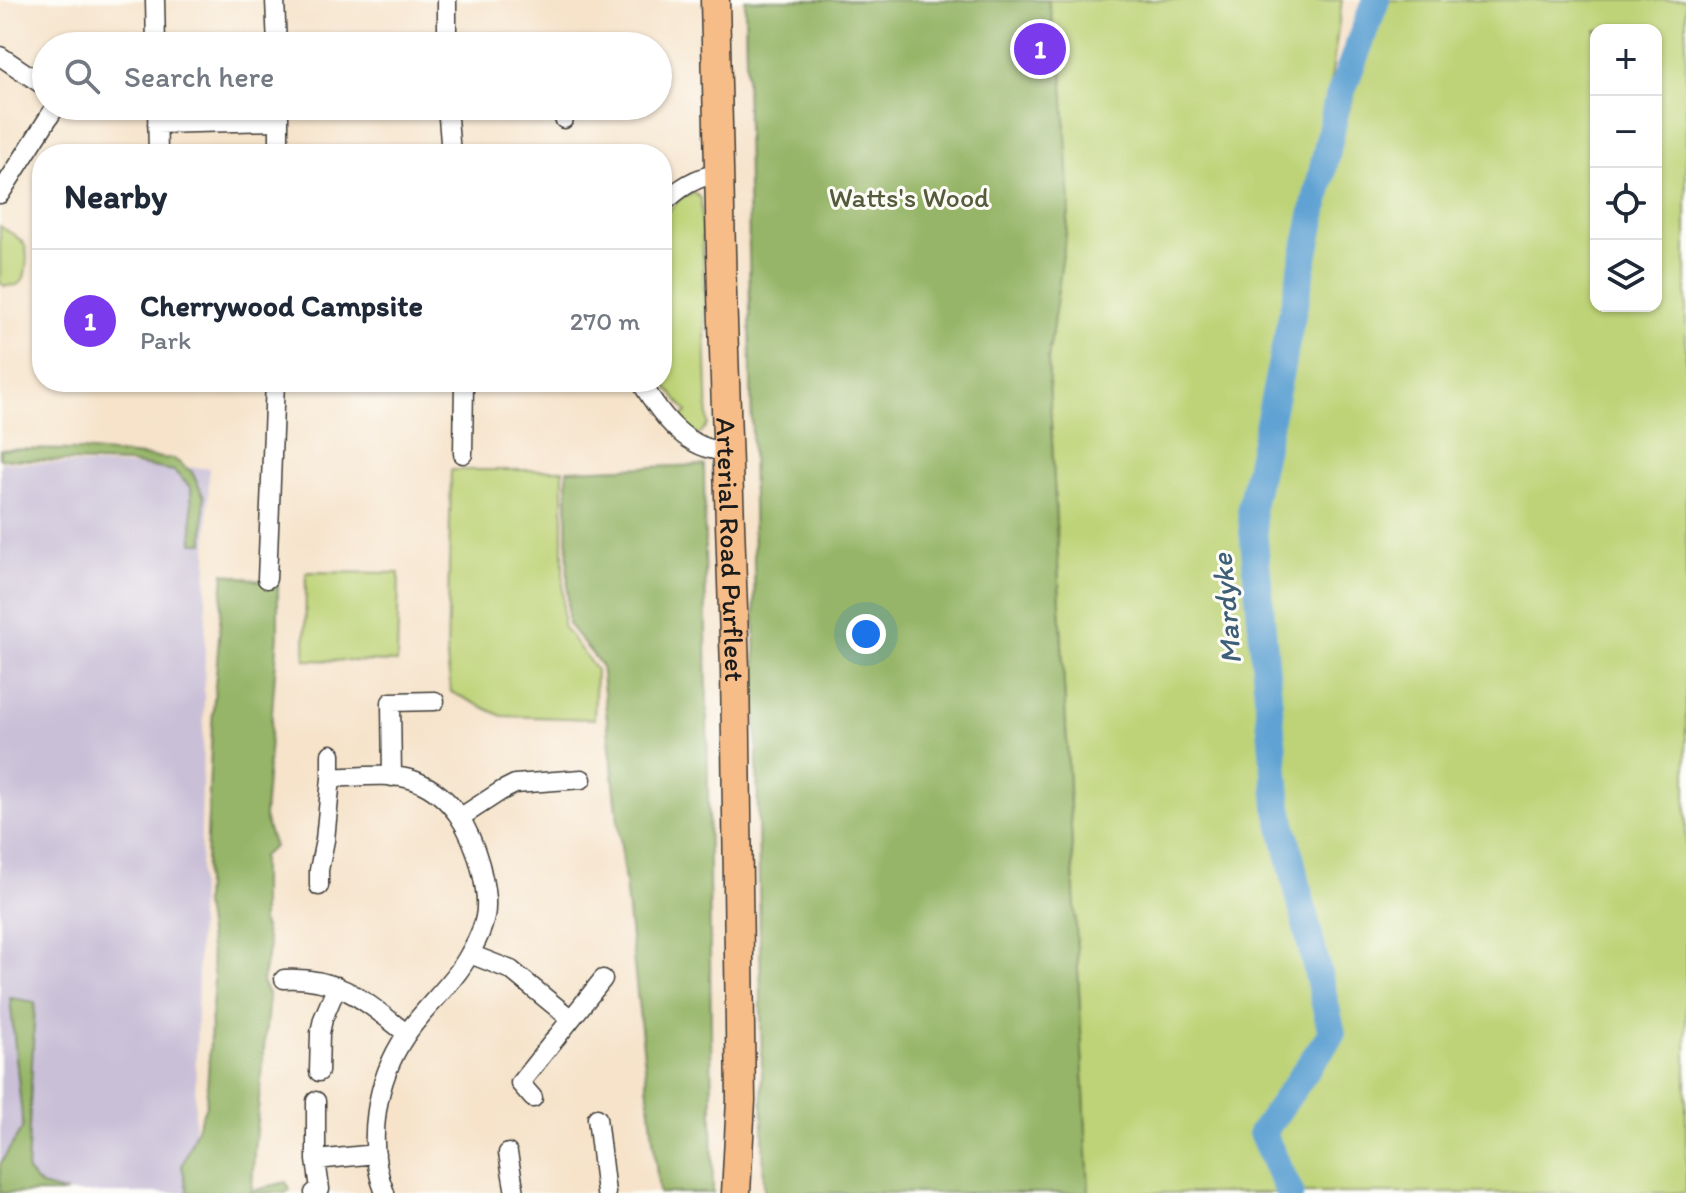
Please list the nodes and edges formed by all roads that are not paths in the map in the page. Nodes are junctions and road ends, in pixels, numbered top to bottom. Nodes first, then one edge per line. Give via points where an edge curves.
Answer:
1 (155, 0) edge
2 (275, 0) edge
3 (447, 0) edge
4 (715, 0) edge
5 (156, 32) edge
6 (276, 32) edge
7 (447, 32) edge
8 (0, 56) edge
9 (32, 78) edge
10 (47, 120) edge
11 (157, 120) edge
12 (279, 120) edge
13 (448, 120) edge
14 (158, 144) edge
15 (279, 144) edge
16 (450, 144) edge
17 (719, 173) junction
18 (0, 194) edge
19 (672, 196) edge
20 (275, 392) edge
21 (464, 392) edge
22 (647, 392) edge
23 (728, 451) junction
24 (463, 454) dead end
25 (267, 579) dead end
26 (435, 701) dead end
27 (331, 754) dead end
28 (392, 777) junction
29 (331, 778) junction
30 (582, 779) dead end
31 (461, 817) junction
32 (319, 886) dead end
33 (470, 954) junction
34 (284, 979) dead end
35 (603, 979) dead end
36 (337, 986) junction
37 (571, 1019) junction
38 (407, 1034) junction
39 (319, 1072) dead end
40 (533, 1098) dead end
41 (741, 1100) junction
42 (316, 1101) dead end
43 (597, 1118) dead end
44 (508, 1153) dead end
45 (376, 1154) junction
46 (316, 1160) junction
47 (314, 1193) edge
48 (385, 1193) edge
49 (515, 1193) edge
50 (606, 1193) edge
51 (736, 1193) edge
52 (750, 1193) edge

1 - 5 street
2 - 6 street
3 - 7 street
4 - 17 main road, Arterial Road Purfleet
8 - 9 street
10 - 18 street
11 - 14 street
12 - 15 street
13 - 16 street
17 - 19 street via 686,184
17 - 23 main road, Arterial Road Purfleet
20 - 25 street
21 - 24 street
22 - 23 street via 679,432 712,451
23 - 41 main road, Arterial Road Purfleet
26 - 28 street via 391,702
27 - 29 street
28 - 29 street
28 - 31 street via 414,780 441,794
29 - 32 street
30 - 31 street via 515,784
31 - 33 street via 484,881 486,909
33 - 37 street via 511,970
33 - 38 street
34 - 36 street
35 - 37 street
36 - 38 street via 358,995
36 - 39 street via 320,1033
37 - 40 street via 520,1083
38 - 45 street via 379,1096
41 - 51 main road, Arterial Road Purfleet
41 - 52 main road, Arterial Road Purfleet
42 - 46 street
43 - 50 street
44 - 49 street
45 - 46 street
45 - 48 street
46 - 47 street via 320,1189

